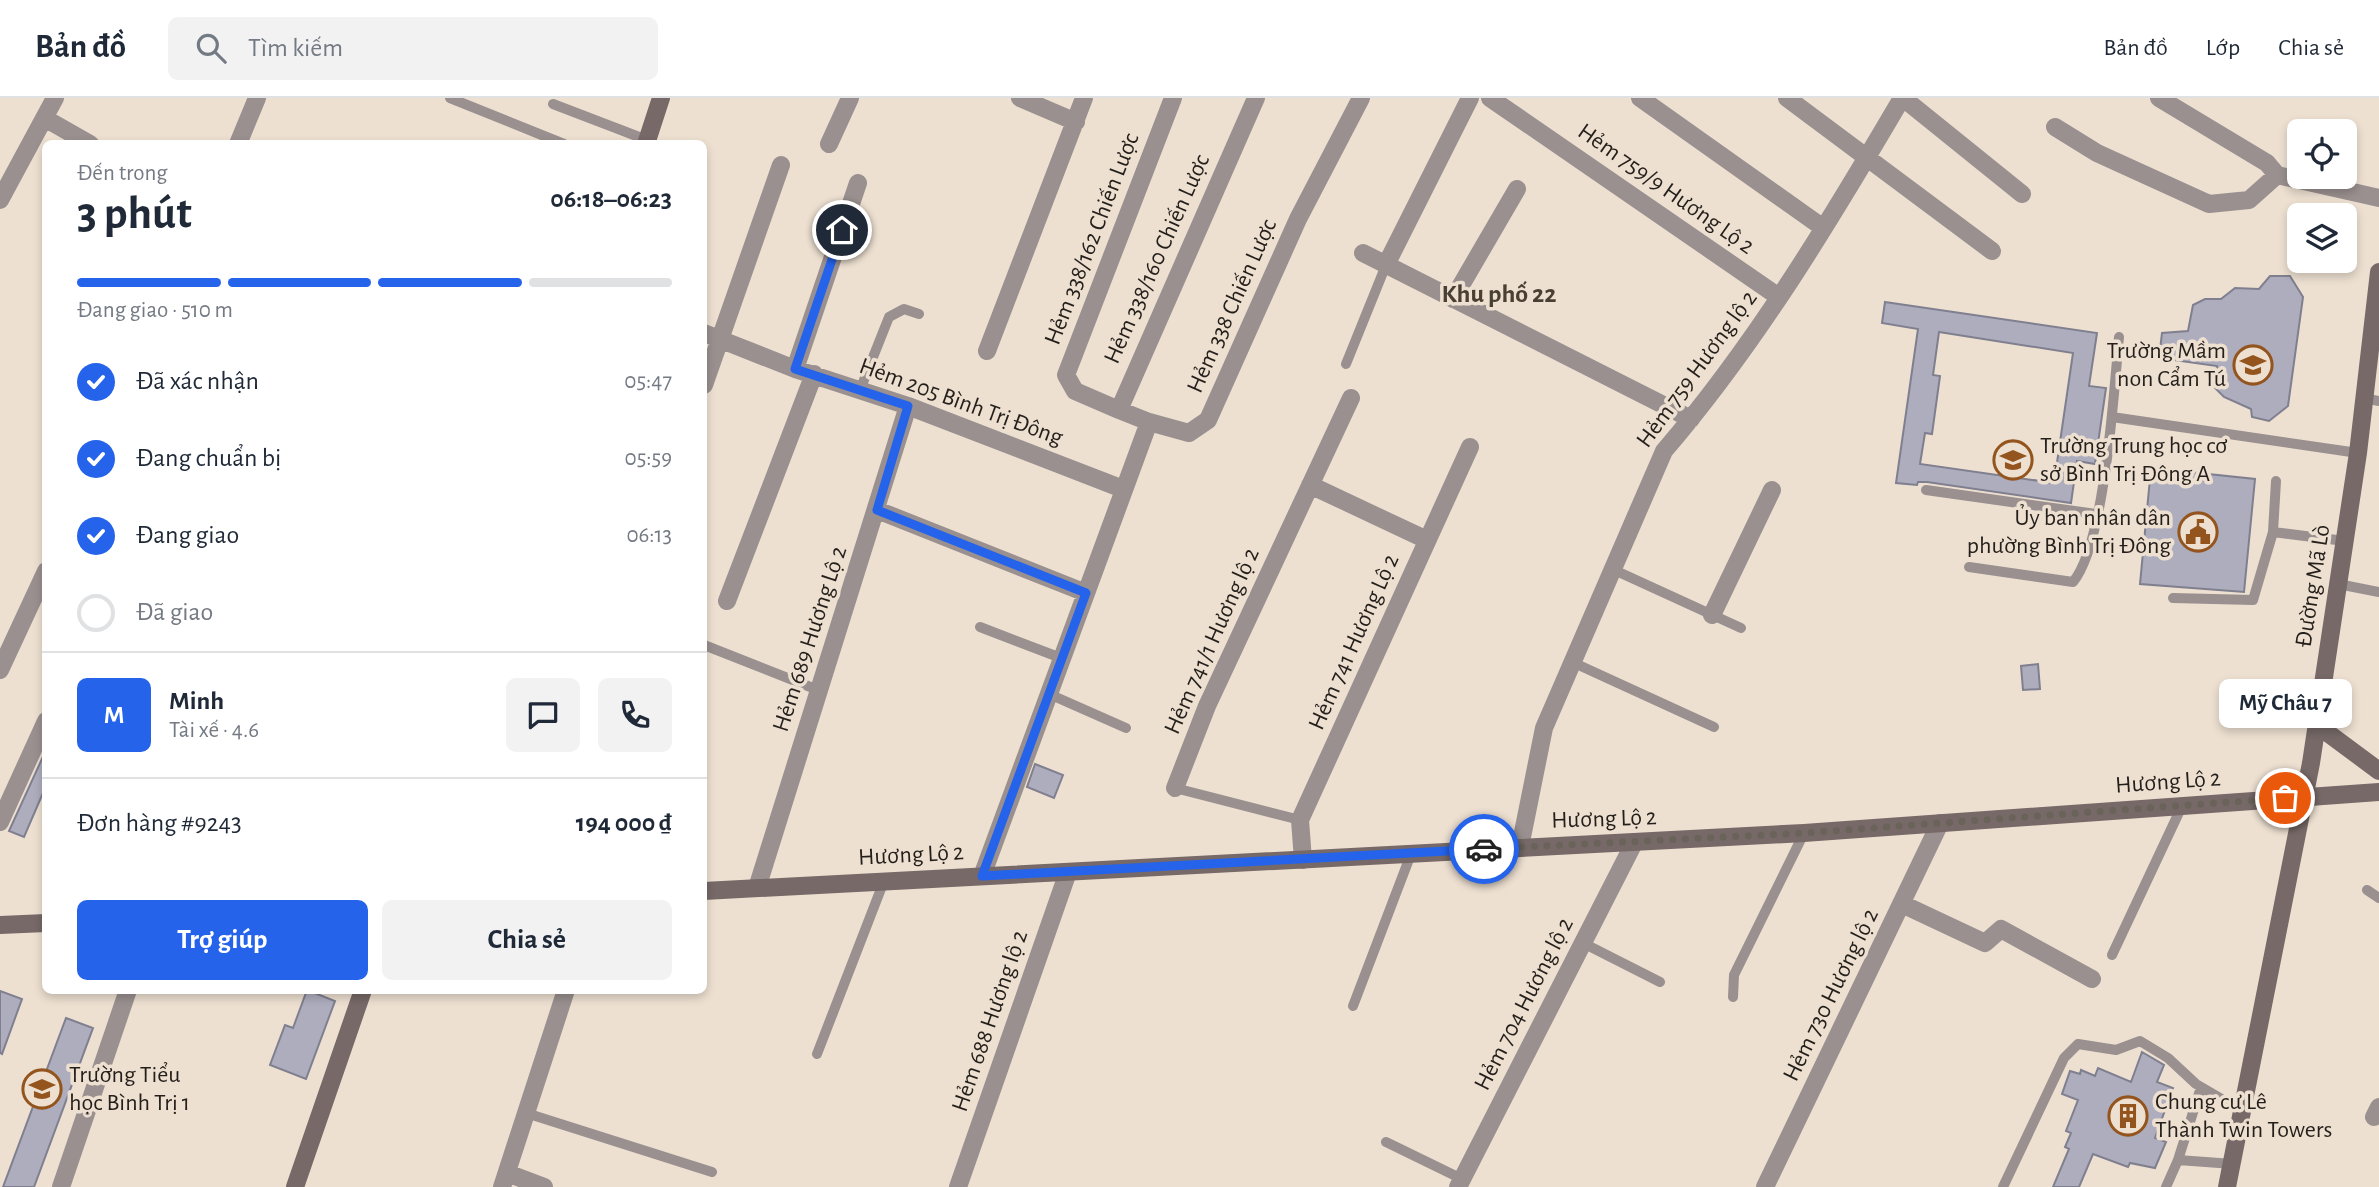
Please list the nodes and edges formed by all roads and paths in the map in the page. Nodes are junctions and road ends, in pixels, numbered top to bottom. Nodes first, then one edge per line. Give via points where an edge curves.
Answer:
1 (55, 98) edge
2 (257, 98) edge
3 (450, 98) edge
4 (661, 98) edge
5 (850, 98) edge
6 (1020, 98) edge
7 (1084, 98) edge
8 (1173, 98) edge
9 (1255, 98) edge
10 (1361, 98) edge
11 (1470, 98) edge
12 (1490, 98) edge
13 (1640, 98) edge
14 (1787, 98) edge
15 (1903, 98) edge
16 (2159, 98) edge
17 (553, 104) dead end
18 (46, 119) junction
19 (1076, 122) junction
20 (2055, 127) dead end
21 (83, 140) edge
22 (240, 140) edge
23 (554, 140) edge
24 (642, 140) edge
25 (648, 140) edge
26 (829, 144) dead end
27 (1868, 157) junction
28 (781, 165) dead end
29 (2277, 175) junction
30 (858, 183) dead end
31 (1517, 189) dead end
32 (2022, 194) dead end
33 (2379, 198) edge
34 (0, 200) edge
35 (1822, 227) junction
36 (1992, 251) dead end
37 (1363, 253) dead end
38 (1386, 265) junction
39 (2379, 272) edge
40 (1779, 297) junction
41 (1453, 299) junction
42 (2377, 302) edge
43 (919, 314) dead end
44 (711, 336) edge
45 (2119, 337) dead end
46 (987, 351) dead end
47 (707, 364) edge
48 (1346, 364) dead end
49 (795, 369) junction
50 (814, 374) junction
51 (860, 390) junction
52 (1350, 398) dead end
53 (2372, 400) edge
54 (908, 406) junction
55 (1118, 410) junction
56 (2112, 417) junction
57 (1691, 419) junction
58 (1149, 422) junction
59 (1470, 447) dead end
60 (2358, 453) junction
61 (2276, 481) dead end
62 (1310, 485) junction
63 (1123, 489) junction
64 (1772, 490) dead end
65 (1926, 490) dead end
66 (877, 510) junction
67 (2096, 514) junction
68 (2273, 532) junction
69 (1427, 540) junction
70 (2345, 541) junction
71 (1969, 566) dead end
72 (1612, 569) junction
73 (42, 580) edge
74 (2338, 584) junction
75 (2379, 592) edge
76 (1086, 593) junction
77 (2172, 598) dead end
78 (727, 601) dead end
79 (1712, 615) junction
80 (980, 627) dead end
81 (1741, 628) dead end
82 (707, 646) edge
83 (1061, 658) junction
84 (1572, 662) junction
85 (0, 670) edge
86 (818, 690) junction
87 (1049, 694) junction
88 (2317, 725) junction
89 (1714, 727) dead end
90 (1126, 728) dead end
91 (42, 730) edge
92 (2379, 771) edge
93 (1175, 788) joint
94 (2379, 792) edge
95 (2306, 796) junction
96 (2182, 806) junction
97 (1300, 820) junction
98 (0, 822) edge
99 (1940, 823) junction
100 (1804, 833) junction
101 (1634, 843) junction
102 (1520, 847) junction
103 (1411, 854) junction
104 (1303, 860) junction
105 (1068, 872) junction
106 (982, 876) junction
107 (884, 881) junction
108 (757, 888) junction
109 (2367, 890) dead end
110 (707, 891) edge
111 (2379, 898) edge
112 (1902, 904) junction
113 (42, 923) edge
114 (0, 925) edge
115 (1583, 943) junction
116 (2112, 955) dead end
117 (2092, 979) dead end
118 (1660, 982) dead end
119 (127, 994) edge
120 (362, 994) edge
121 (565, 994) edge
122 (1732, 998) dead end
123 (1353, 1006) dead end
124 (817, 1054) dead end
125 (2201, 1087) junction
126 (2244, 1112) junction
127 (526, 1113) junction
128 (1386, 1142) dead end
129 (2178, 1160) junction
130 (2233, 1164) junction
131 (712, 1172) dead end
132 (504, 1180) edge
133 (1460, 1183) edge
134 (1773, 1185) edge
135 (61, 1187) edge
136 (295, 1187) edge
137 (544, 1187) edge
138 (958, 1187) edge
139 (2003, 1187) edge
140 (2166, 1187) edge
141 (2227, 1187) edge

1 - 18 street
2 - 22 street
3 - 23 lane
4 - 25 main road
5 - 26 street
6 - 19 street
7 - 19 street
8 - 55 street, Hẻm 338/162 Chiến Lược via 1066,375 1075,391
9 - 55 street, Hẻm 338/160 Chiến Lược
10 - 58 street, Hẻm 338 Chiến Lược via 1298,219 1208,420 1189,433
11 - 38 street
12 - 40 street, Hẻm 759/9 Hương Lộ 2
13 - 35 street
14 - 27 street
15 - 27 street, Hẻm 759 Hương lộ 2
15 - 32 street
16 - 29 street via 2267,163
17 - 24 lane
18 - 21 street
18 - 34 street
19 - 46 street
20 - 29 street via 2097,153 2209,204 2249,200
27 - 35 street, Hẻm 759 Hương lộ 2
27 - 36 street
28 - 44 street
29 - 33 street
30 - 49 street
31 - 41 street
35 - 40 street, Hẻm 759 Hương lộ 2
37 - 38 street
38 - 41 street
38 - 48 lane
39 - 42 main road, Đường Mã Lò
40 - 57 street, Hẻm 759 Hương lộ 2
41 - 57 street
42 - 53 main road, Đường Mã Lò
43 - 51 lane via 904,309 889,317
44 - 47 street
44 - 49 street, Hẻm 205 Bình Trị Đông
45 - 56 lane
49 - 50 street, Hẻm 205 Bình Trị Đông
50 - 51 street, Hẻm 205 Bình Trị Đông
50 - 78 street
51 - 54 street, Hẻm 205 Bình Trị Đông
52 - 62 street, Hẻm 741/1 Hương lộ 2
53 - 60 main road, Đường Mã Lò
54 - 63 street, Hẻm 205 Bình Trị Đông
54 - 66 street, Hẻm 689 Hương Lộ 2
55 - 58 street
56 - 60 lane
56 - 67 lane
57 - 72 street, Hẻm 759 Hương lộ 2 via 1664,451
58 - 63 street
59 - 69 street, Hẻm 741 Hương Lộ 2
60 - 70 main road, Đường Mã Lò
61 - 68 lane
62 - 69 street
62 - 93 street, Hẻm 741/1 Hương lộ 2 via 1207,706
63 - 76 street
64 - 79 street
65 - 67 lane
66 - 76 street
66 - 86 street, Hẻm 689 Hương Lộ 2
67 - 71 lane via 2083,570 2073,582
68 - 70 lane
68 - 77 lane via 2253,600
69 - 97 street, Hẻm 741 Hương Lộ 2
70 - 74 main road, Đường Mã Lò
72 - 79 lane
72 - 84 street, Hẻm 759 Hương lộ 2
73 - 85 street
74 - 75 lane
74 - 88 main road, Đường Mã Lò
76 - 83 street
79 - 81 lane
80 - 83 lane
82 - 86 lane
83 - 87 street
84 - 89 lane
84 - 102 street, Hẻm 759 Hương lộ 2 via 1544,728
86 - 108 street, Hẻm 689 Hương Lộ 2
87 - 90 lane
87 - 106 street
88 - 92 main road
88 - 95 main road, Đường Mã Lò
91 - 98 street
93 - 97 lane, Hẻm 741/1 Hương lộ 2
94 - 95 main road, Hương Lộ 2
95 - 96 main road, Hương Lộ 2
95 - 126 main road, Đường Mã Lò
96 - 99 main road, Hương Lộ 2
96 - 116 lane
97 - 104 street, Hẻm 741 Hương Lộ 2
99 - 100 main road, Hương Lộ 2
99 - 112 street, Hẻm 730 Hương lộ 2
100 - 101 main road, Hương Lộ 2
100 - 122 lane via 1734,975
101 - 102 main road, Hương Lộ 2
101 - 115 street, Hẻm 704 Hương lộ 2
102 - 103 main road, Hương Lộ 2
103 - 104 main road, Hương Lộ 2
103 - 123 lane
104 - 105 main road, Hương Lộ 2
105 - 106 main road, Hương Lộ 2
105 - 138 street, Hẻm 688 Hương lộ 2
106 - 107 main road, Hương Lộ 2
107 - 108 main road, Hương Lộ 2
107 - 124 lane
108 - 110 main road, Hương Lộ 2
109 - 111 lane
112 - 117 street via 1986,943 2001,929
112 - 134 street, Hẻm 730 Hương lộ 2
113 - 114 main road
115 - 118 lane
115 - 133 street, Hẻm 704 Hương lộ 2
119 - 135 street
120 - 136 main road
121 - 127 street
125 - 126 lane
125 - 129 lane
125 - 139 lane via 2140,1041 2116,1050 2078,1044 2064,1058
126 - 130 main road, Đường Mã Lò
127 - 131 lane
127 - 132 street
128 - 133 lane
129 - 130 lane
129 - 140 lane
130 - 141 main road, Đường Mã Lò
132 - 137 street

